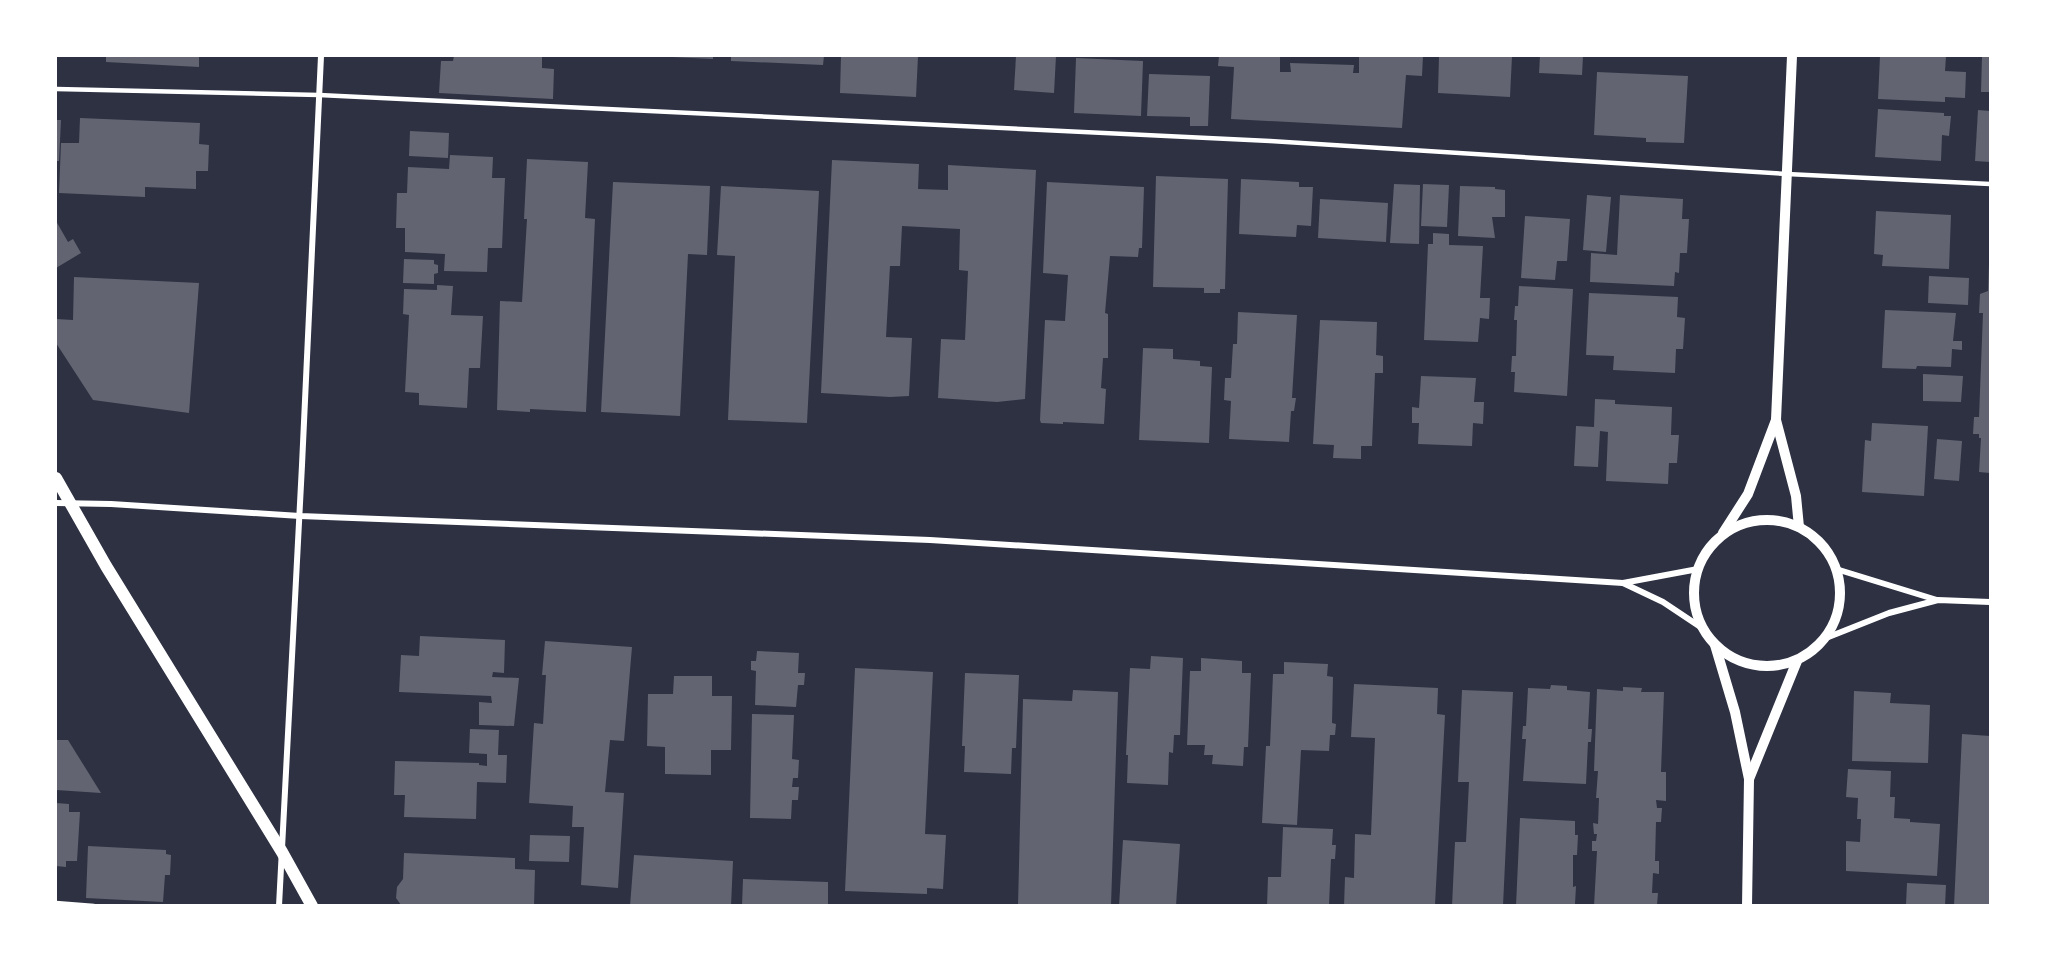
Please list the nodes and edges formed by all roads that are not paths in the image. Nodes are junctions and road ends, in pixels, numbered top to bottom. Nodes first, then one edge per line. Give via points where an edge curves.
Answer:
1 (321, 56) edge
2 (1792, 56) edge
3 (56, 89) edge
4 (319, 95) junction
5 (1787, 174) junction
6 (1990, 184) edge
7 (1776, 420) junction
8 (56, 478) edge
9 (56, 503) edge
10 (71, 504) junction
11 (300, 516) junction
12 (1799, 526) junction
13 (1721, 536) junction
14 (1698, 569) junction
15 (1836, 569) junction
16 (1623, 583) junction
17 (1938, 600) junction
18 (1990, 602) edge
19 (1702, 628) junction
20 (1826, 638) junction
21 (1715, 645) junction
22 (1797, 661) junction
23 (1749, 779) junction
24 (282, 852) junction
25 (56, 903) edge
26 (94, 906) edge
27 (279, 906) edge
28 (312, 906) edge
29 (1747, 906) edge

1 - 4 street
2 - 5 street
3 - 4 lane
4 - 5 lane via 1270,141
4 - 11 street
5 - 6 lane
5 - 7 street
7 - 12 street via 1796,496
7 - 13 street via 1748,494
8 - 10 main road
9 - 10 street
10 - 11 street
10 - 24 main road
11 - 16 street via 930,540
11 - 24 street
12 - 13 street via 1758,520
12 - 15 street via 1828,551
13 - 14 street
14 - 16 street
14 - 19 street via 1694,588
15 - 17 street
15 - 20 street via 1840,592 1837,616
16 - 19 street via 1664,602
17 - 18 street
17 - 20 street via 1889,613
19 - 21 street
20 - 22 street
21 - 22 street via 1729,656 1762,667
21 - 23 street
22 - 23 street
23 - 29 street
24 - 27 street
24 - 28 main road
25 - 26 lane

